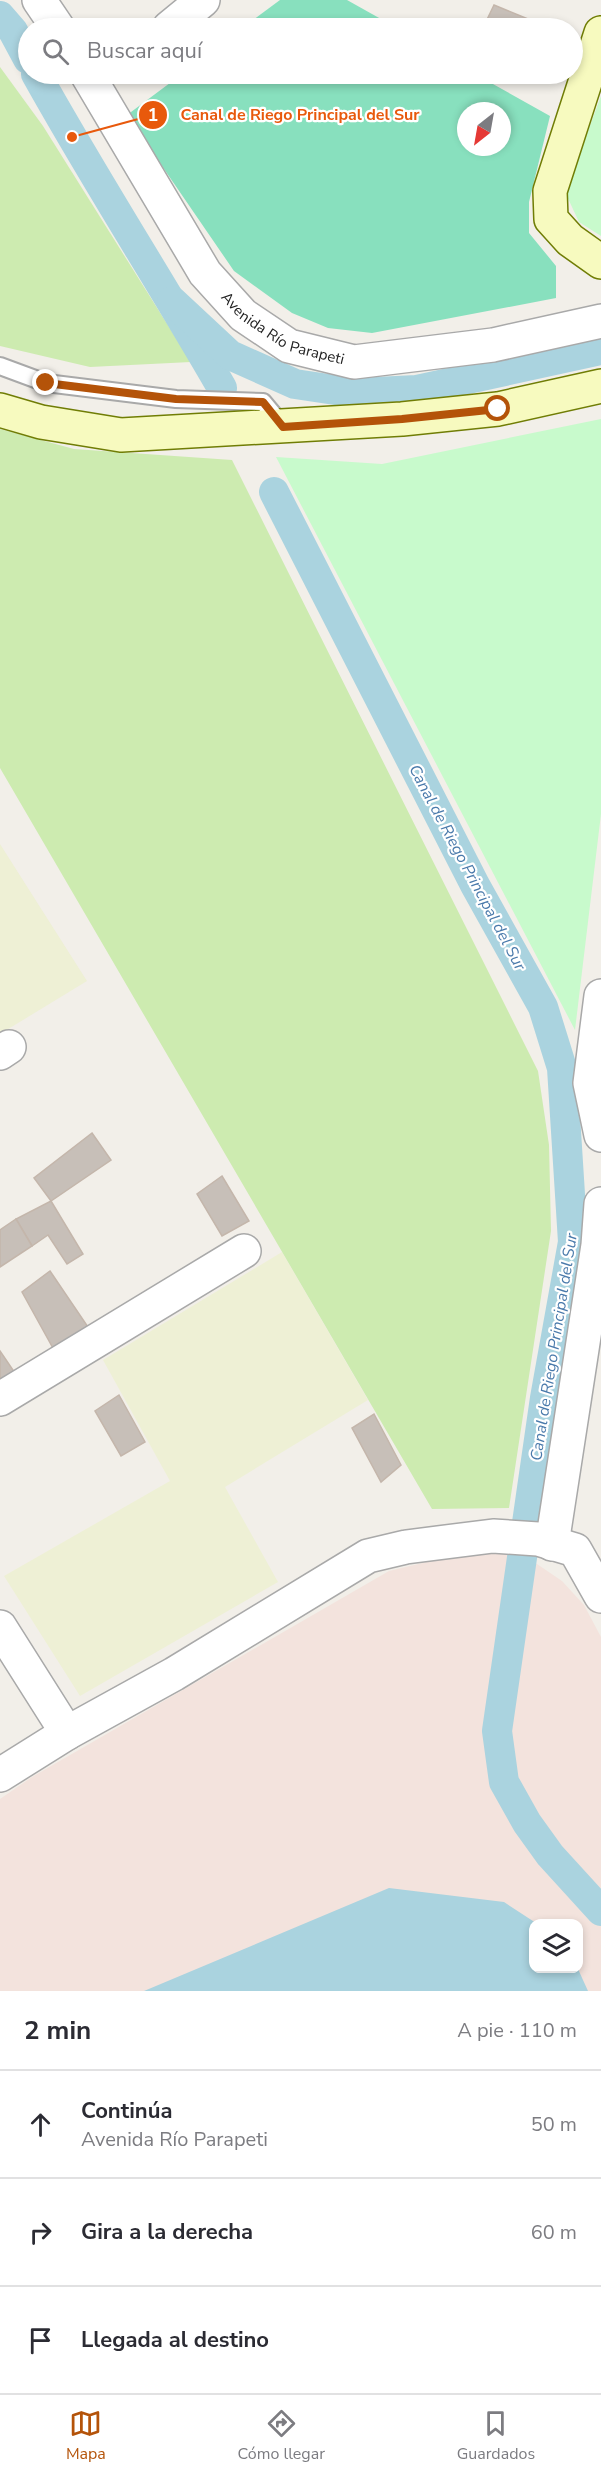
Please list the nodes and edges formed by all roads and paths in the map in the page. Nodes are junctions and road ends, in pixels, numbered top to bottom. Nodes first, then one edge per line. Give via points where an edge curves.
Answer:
1 (39, 0) edge
2 (203, 0) edge
3 (51, 18) edge
4 (181, 18) edge
5 (601, 33) edge
6 (102, 84) edge
7 (601, 262) edge
8 (601, 321) edge
9 (0, 366) edge
10 (601, 386) edge
11 (0, 410) edge
12 (283, 427) junction
13 (601, 996) edge
14 (601, 1135) edge
15 (601, 1204) edge
16 (600, 1246) edge
17 (244, 1251) dead end
18 (0, 1399) edge
19 (533, 1540) junction
20 (601, 1596) edge
21 (0, 1627) edge
22 (67, 1733) junction
23 (0, 1775) edge

1 - 3 street
2 - 4 street
5 - 7 main road via 550,190 552,219 570,240
6 - 8 street, Avenida Río Parapeti via 205,273 243,315 289,346 354,362 493,345
9 - 12 lane via 46,383 176,399 263,402
10 - 12 main road via 498,409
11 - 12 main road via 41,422 121,435
13 - 14 street via 590,1083
15 - 16 street
16 - 19 street
17 - 18 street
19 - 20 street via 575,1550
19 - 22 street via 482,1537 368,1556 174,1674
21 - 22 street
22 - 23 street

